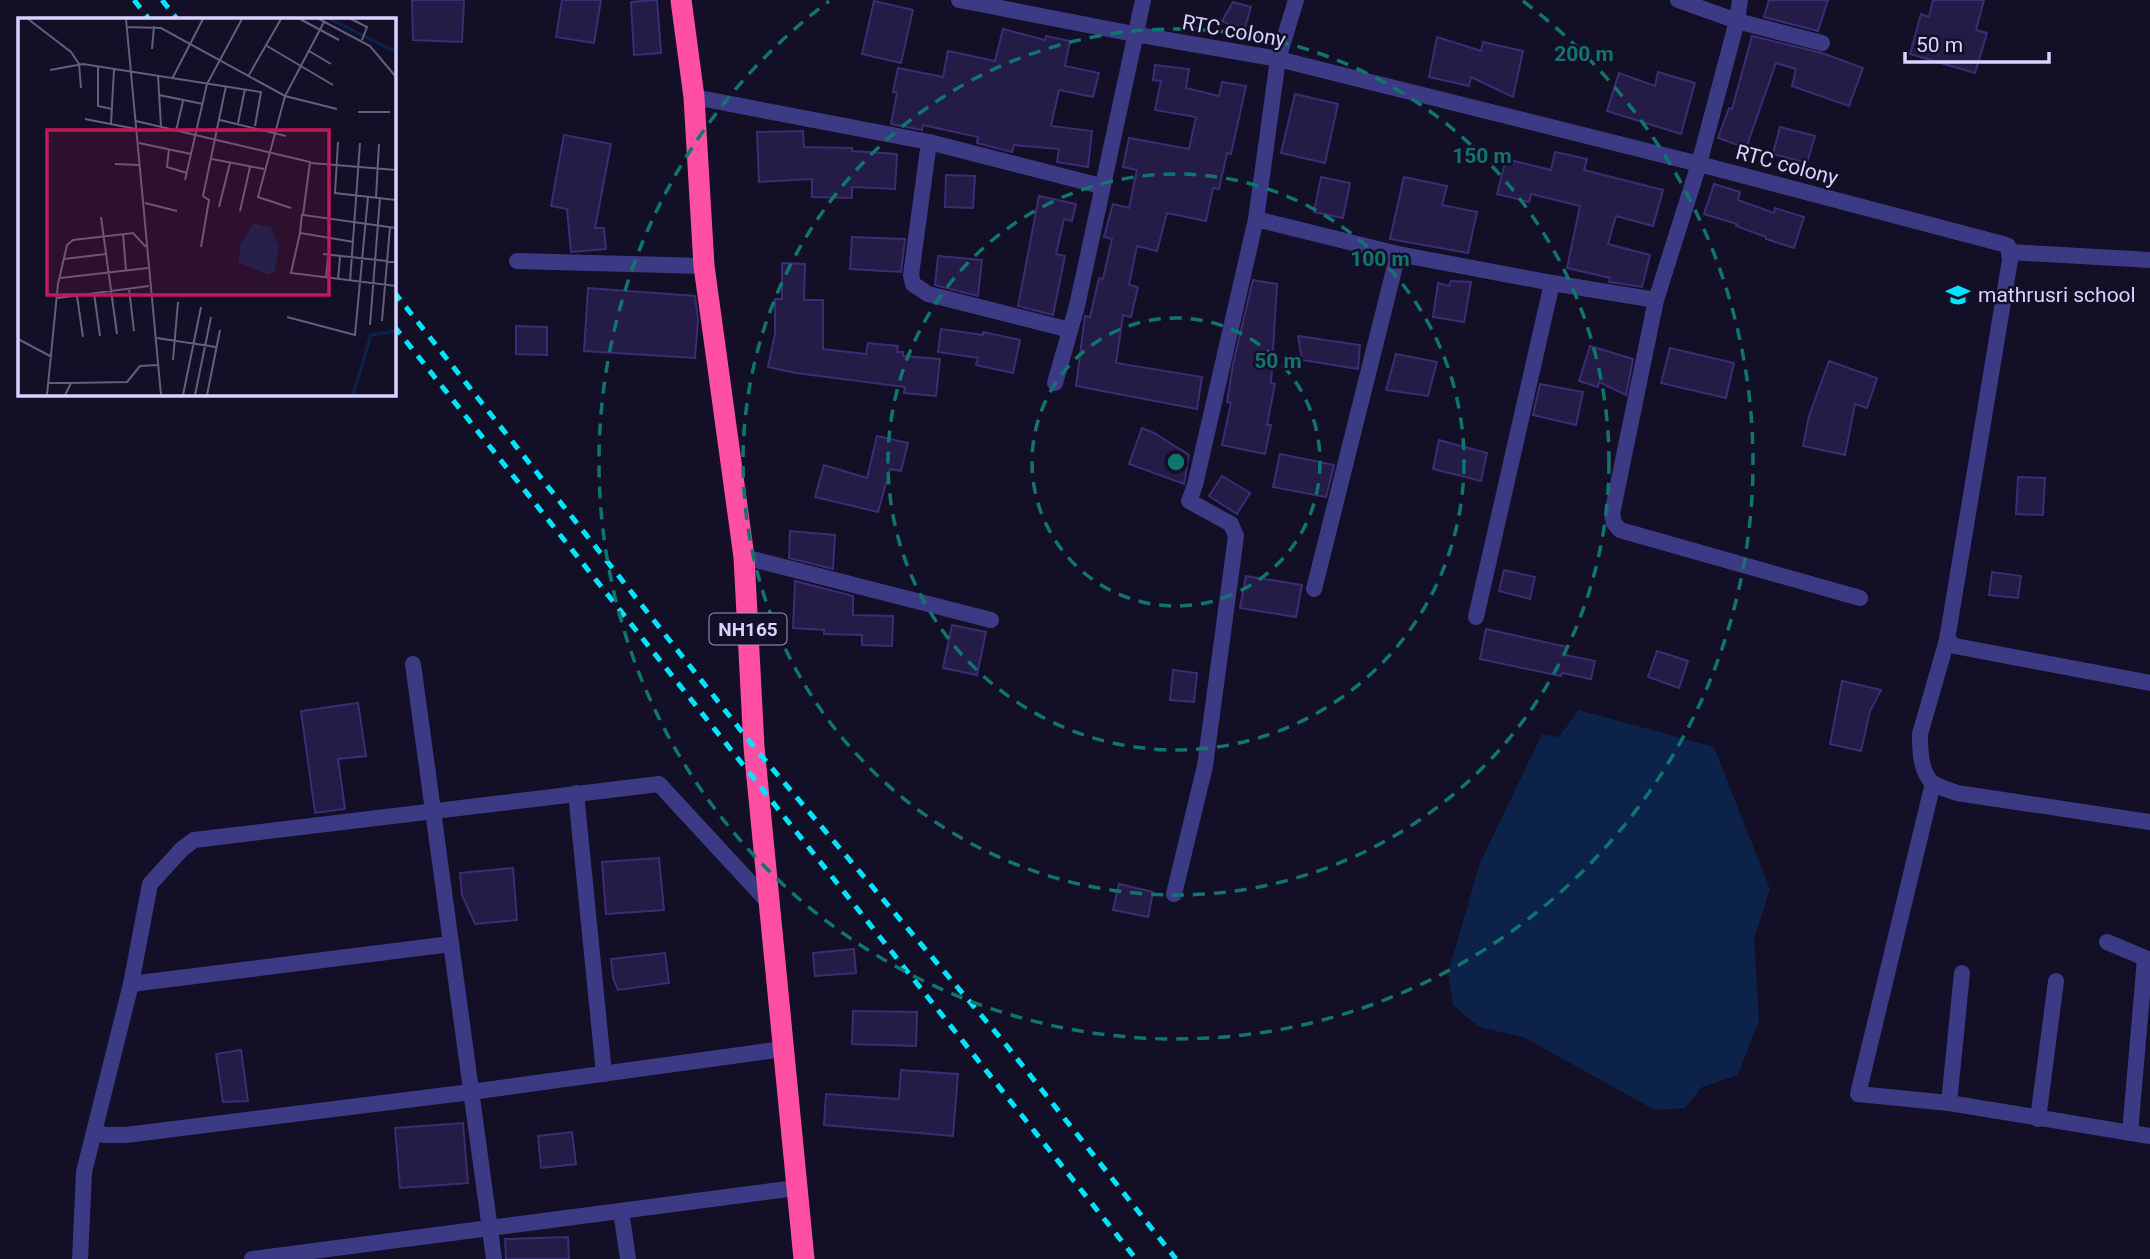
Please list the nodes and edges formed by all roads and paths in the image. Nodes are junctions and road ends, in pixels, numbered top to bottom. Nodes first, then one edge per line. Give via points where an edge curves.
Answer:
1 (681, 0) edge
2 (959, 0) edge
3 (1143, 0) edge
4 (1296, 0) edge
5 (1678, 0) edge
6 (1740, 0) edge
7 (983, 3) edge
8 (1737, 21) junction
9 (1134, 34) junction
10 (1822, 43) dead end
11 (1278, 59) junction
12 (694, 97) junction
13 (929, 142) junction
14 (1699, 164) junction
15 (1101, 186) junction
16 (1256, 219) junction
17 (2010, 252) junction
18 (1398, 254) junction
19 (2150, 260) edge
20 (517, 261) dead end
21 (704, 266) junction
22 (1552, 284) junction
23 (1656, 300) junction
24 (1070, 330) junction
25 (1055, 383) dead end
26 (744, 557) junction
27 (1314, 589) dead end
28 (1860, 598) dead end
29 (1476, 617) dead end
30 (991, 620) dead end
31 (1947, 640) junction
32 (413, 664) dead end
33 (2150, 683) edge
34 (1933, 783) junction
35 (576, 793) junction
36 (433, 810) junction
37 (2150, 822) edge
38 (1174, 894) dead end
39 (769, 903) junction
40 (2107, 942) dead end
41 (451, 944) junction
42 (2147, 960) edge
43 (1962, 973) dead end
44 (2056, 981) dead end
45 (131, 984) junction
46 (783, 1049) junction
47 (604, 1074) junction
48 (471, 1092) junction
49 (1949, 1103) junction
50 (2038, 1119) junction
51 (96, 1131) junction
52 (2130, 1133) junction
53 (2150, 1136) edge
54 (796, 1188) junction
55 (621, 1211) junction
56 (490, 1228) junction
57 (359, 1252) edge
58 (80, 1259) edge
59 (251, 1259) edge
60 (494, 1259) edge
61 (628, 1259) edge
62 (804, 1259) edge

1 - 12 highway, NH165
2 - 7 street, RTC colony
3 - 9 street
4 - 11 street
5 - 8 street
6 - 8 street
7 - 9 street, RTC colony
8 - 10 street
8 - 14 street
9 - 11 street, RTC colony
9 - 15 street
11 - 14 street, RTC colony
11 - 16 street
12 - 13 street
12 - 21 highway, NH165
13 - 15 street
13 - 24 street via 911,275 914,284 928,294
14 - 17 street, RTC colony via 2003,244
14 - 23 street
15 - 24 street
16 - 18 street
16 - 38 street via 1189,501 1231,524 1236,536 1205,766
17 - 19 street
17 - 31 street
18 - 22 street
18 - 27 street
20 - 21 street
21 - 26 highway, NH165
22 - 23 street
22 - 29 street
23 - 28 street via 1612,514 1614,523 1620,530
24 - 25 street
26 - 30 street
26 - 39 highway, NH165 via 754,747
31 - 33 street via 1955,646
31 - 34 street via 1920,734 1924,771
32 - 36 street
34 - 37 street via 1956,793
34 - 49 street via 1858,1094
35 - 36 street
35 - 39 street via 659,784
35 - 47 street
36 - 41 street
36 - 45 street via 190,842 150,884
39 - 46 highway, NH165
40 - 42 street
41 - 45 street
41 - 48 street
42 - 52 street
43 - 49 street
44 - 50 street
45 - 51 street
46 - 47 street
46 - 54 highway, NH165
47 - 48 street
48 - 51 street via 126,1135
48 - 56 street
49 - 50 street
50 - 52 street
51 - 58 street via 85,1172
52 - 53 street
54 - 55 street
54 - 62 highway, NH165
55 - 56 street
55 - 61 street
56 - 57 street
56 - 60 street
57 - 59 street

